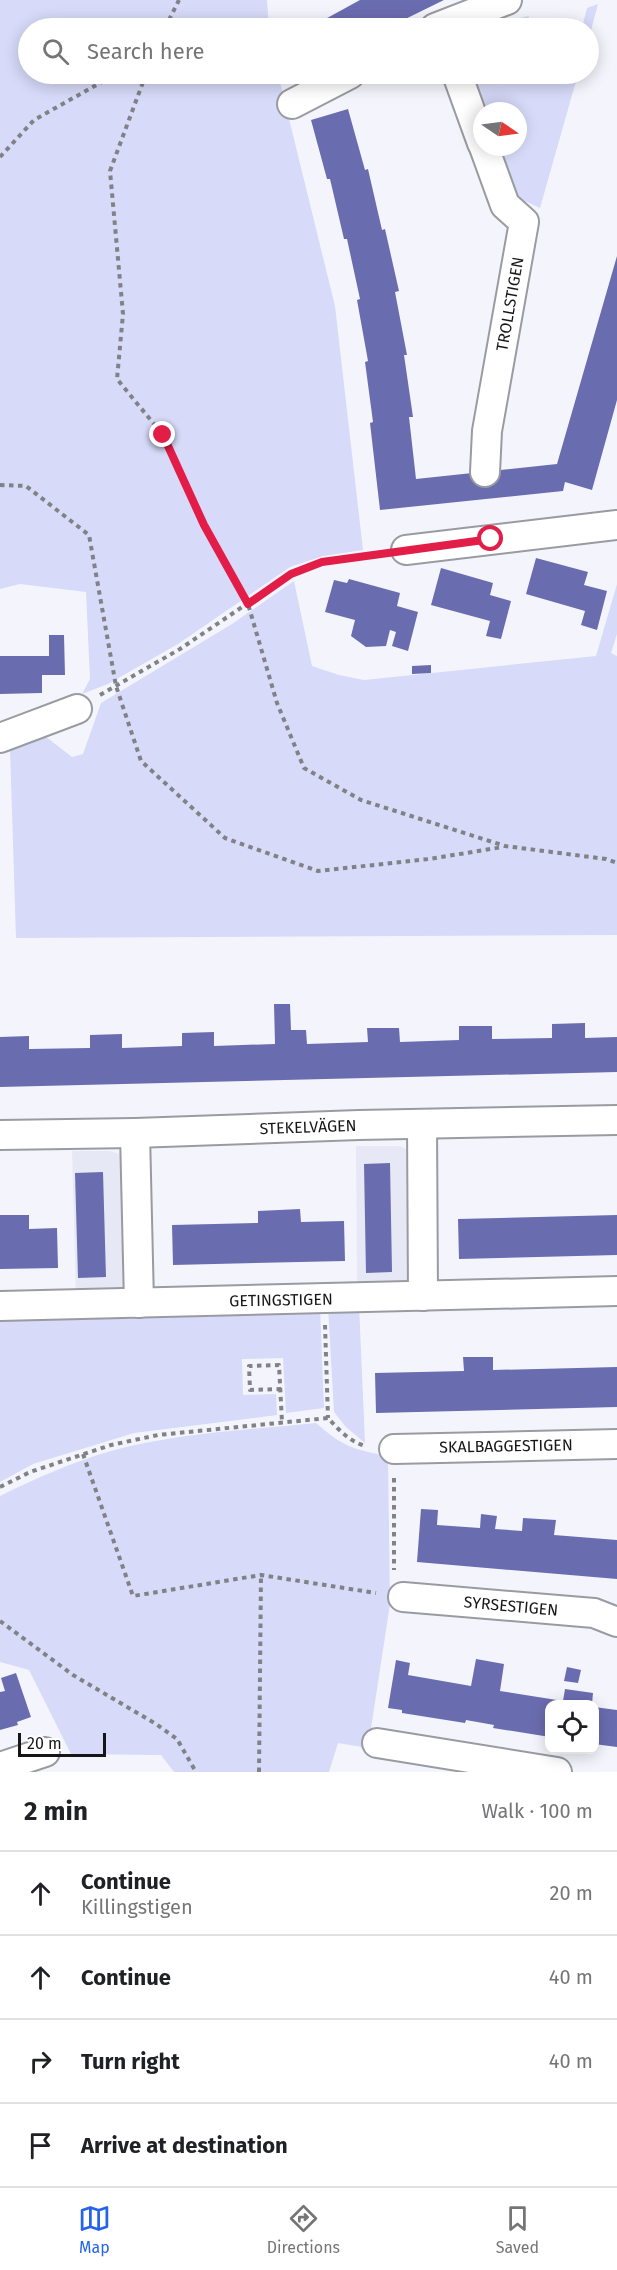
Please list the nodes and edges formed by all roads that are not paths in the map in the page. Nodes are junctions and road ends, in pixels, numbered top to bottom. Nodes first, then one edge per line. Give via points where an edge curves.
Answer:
1 (507, 0) edge
2 (463, 18) edge
3 (331, 84) edge
4 (461, 84) edge
5 (292, 104) dead end
6 (473, 118) edge
7 (487, 156) edge
8 (484, 472) dead end
9 (617, 525) edge
10 (406, 550) road end
11 (77, 709) road end
12 (0, 738) edge
13 (617, 1120) edge
14 (422, 1124) junction
15 (135, 1133) junction
16 (0, 1135) edge
17 (617, 1291) edge
18 (423, 1296) junction
19 (139, 1303) junction
20 (0, 1306) edge
21 (617, 1444) edge
22 (394, 1449) road end
23 (403, 1597) road end
24 (617, 1622) edge
25 (377, 1743) dead end
26 (45, 1752) dead end
27 (0, 1767) edge
28 (557, 1772) edge

1 - 2 street
3 - 5 street
4 - 6 street
7 - 8 street, TROLLSTIGEN via 505,205 524,222
9 - 10 street
11 - 12 street
13 - 14 street, STEKELVÄGEN
14 - 15 street, STEKELVÄGEN
14 - 18 street
15 - 16 street, STEKELVÄGEN
15 - 19 street
17 - 18 street, GETINGSTIGEN
18 - 19 street, GETINGSTIGEN
19 - 20 street, GETINGSTIGEN
21 - 22 street, SKALBAGGESTIGEN
23 - 24 street, SYRSESTIGEN via 594,1613
25 - 28 street
26 - 27 street

